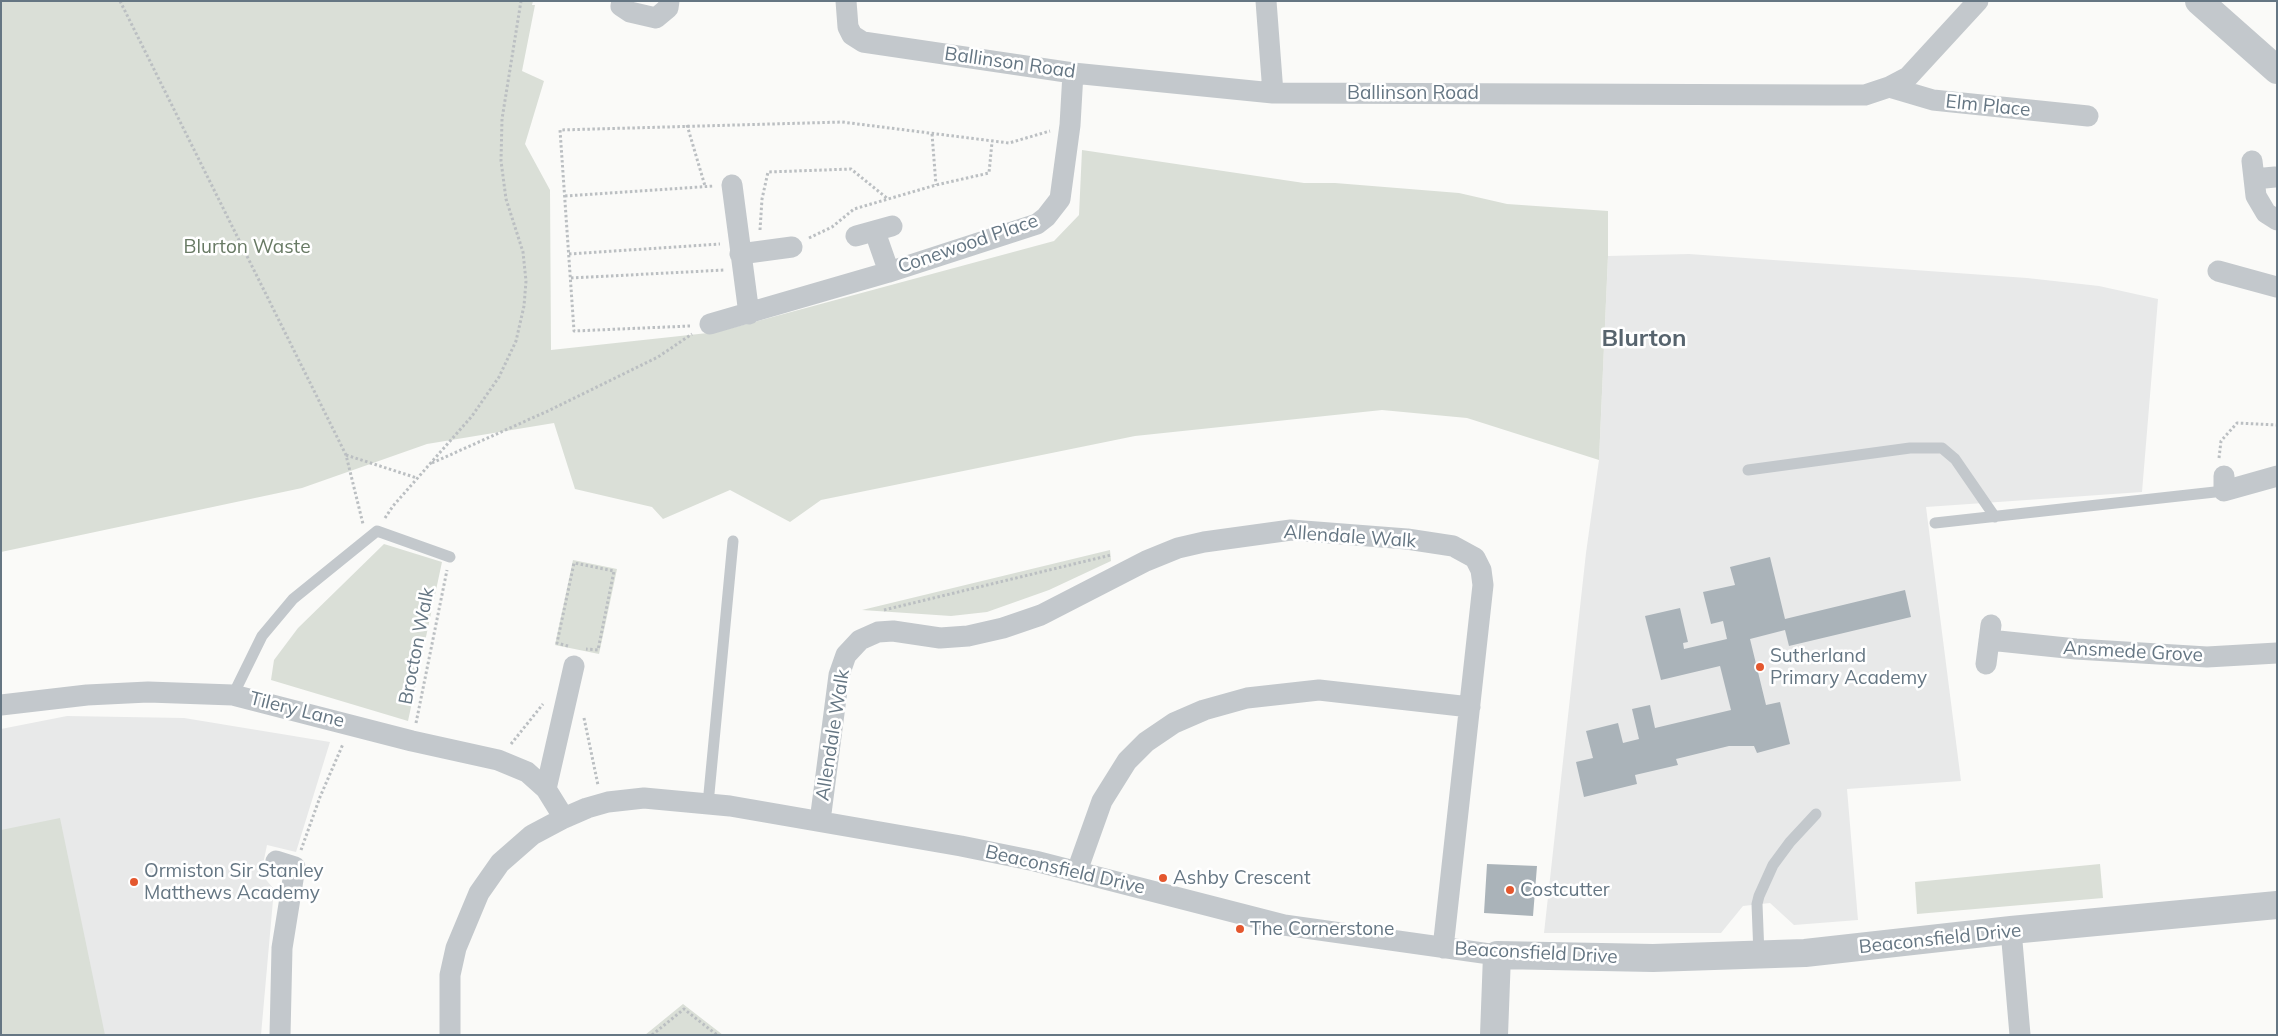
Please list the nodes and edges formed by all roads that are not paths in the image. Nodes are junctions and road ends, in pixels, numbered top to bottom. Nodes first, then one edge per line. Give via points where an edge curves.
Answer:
1 (622, 1) edge
2 (669, 1) edge
3 (846, 1) edge
4 (1266, 1) edge
5 (1978, 1) edge
6 (2198, 1) edge
7 (2277, 70) edge
8 (1073, 73) junction
9 (1889, 87) junction
10 (1273, 93) junction
11 (2088, 116) dead end
12 (2260, 172) dead end
13 (732, 185) road end
14 (2277, 220) edge
15 (874, 231) dead end
16 (792, 247) road end
17 (745, 254) junction
18 (2218, 271) dead end
19 (889, 272) junction
20 (2277, 287) edge
21 (749, 314) junction
22 (710, 324) road end
23 (1748, 470) dead end
24 (2277, 476) edge
25 (2224, 484) joint
26 (1994, 517) junction
27 (1935, 523) dead end
28 (733, 541) dead end
29 (450, 557) road end
30 (2277, 653) edge
31 (576, 657) road end
32 (1986, 664) dead end
33 (233, 695) junction
34 (1, 705) edge
35 (1470, 707) junction
36 (546, 789) junction
37 (708, 804) junction
38 (1816, 814) dead end
39 (564, 818) junction
40 (820, 821) junction
41 (286, 864) road end
42 (1076, 871) junction
43 (2277, 905) edge
44 (2011, 930) junction
45 (1443, 948) junction
46 (1759, 954) junction
47 (1497, 955) junction
48 (280, 1035) edge
49 (450, 1035) edge
50 (1494, 1035) edge
51 (2020, 1035) edge

1 - 2 street via 621,6 630,12 656,18 668,8
3 - 8 street, Ballinson Road via 848,27 852,35 863,42
4 - 10 street
5 - 9 street, Ballinson Road via 1908,77
6 - 7 street
8 - 10 street, Ballinson Road
8 - 19 street, Conewood Place via 1060,199 1050,212 1037,224
9 - 10 street, Ballinson Road via 1865,95 1832,96
9 - 11 street, Elm Place via 1933,100
12 - 14 street via 2256,196 2266,213
13 - 17 street
15 - 19 street, Conewood Place
16 - 17 street
17 - 21 street
18 - 20 street
19 - 21 street, Conewood Place
21 - 22 street, Conewood Place
23 - 26 lane via 1910,448 1942,448 1955,459
24 - 25 street
25 - 26 lane
26 - 27 lane
28 - 37 lane
29 - 33 lane via 377,531 293,599 262,636
30 - 32 street, Ansmede Grove via 2208,657 2076,649 1990,633
31 - 36 street
33 - 34 street, Tilery Lane via 148,692
33 - 36 street, Tilery Lane via 498,760 528,772
35 - 40 street, Allendale Walk via 1483,584 1475,558 1453,546 1292,530 1204,542 1146,561 1041,615 1003,628 940,638 878,632 860,640 846,655 840,675
35 - 42 street via 1319,690 1247,698 1204,710 1174,723 1146,742 1127,761 1102,801
35 - 45 street, Allendale Walk
36 - 39 street, Tilery Lane
37 - 39 street, Beaconsfield Drive via 644,798 608,802
37 - 40 street, Beaconsfield Drive
38 - 46 lane via 1778,858 1759,896
39 - 49 street, Beaconsfield Drive via 519,846 500,863 479,893 456,948 450,975
40 - 42 street, Beaconsfield Drive via 1035,860
41 - 48 street
42 - 45 street, Beaconsfield Drive via 1284,925
43 - 44 street, Beaconsfield Drive
44 - 46 street, Beaconsfield Drive via 1841,950
44 - 51 street
45 - 47 street, Beaconsfield Drive
46 - 47 street, Beaconsfield Drive via 1653,958
47 - 50 street

